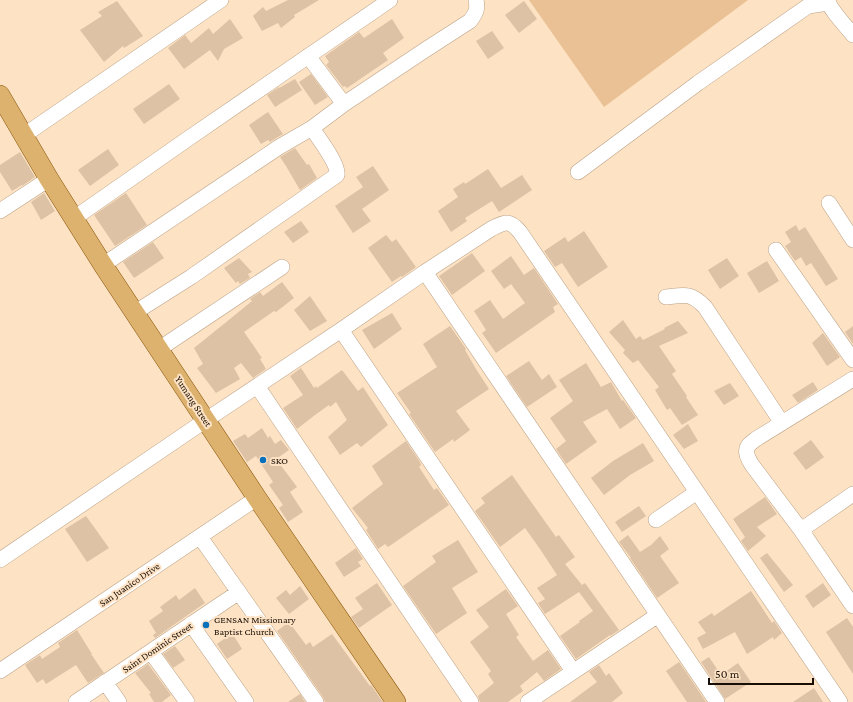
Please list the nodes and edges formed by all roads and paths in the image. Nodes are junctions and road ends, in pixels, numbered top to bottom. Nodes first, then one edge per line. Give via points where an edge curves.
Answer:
1 (221, 0) edge
2 (390, 0) edge
3 (476, 0) edge
4 (828, 2) edge
5 (853, 35) edge
6 (308, 56) junction
7 (0, 95) edge
8 (344, 104) junction
9 (312, 128) junction
10 (23, 136) junction
11 (578, 172) dead end
12 (49, 179) junction
13 (829, 203) dead end
14 (0, 212) edge
15 (73, 219) junction
16 (853, 240) edge
17 (776, 250) dead end
18 (103, 265) junction
19 (282, 267) dead end
20 (425, 272) junction
21 (666, 297) dead end
22 (134, 313) junction
23 (341, 330) junction
24 (159, 349) junction
25 (853, 360) edge
26 (853, 379) edge
27 (257, 386) junction
28 (206, 420) junction
29 (782, 423) junction
30 (697, 492) junction
31 (853, 494) edge
32 (258, 498) junction
33 (656, 520) dead end
34 (801, 530) junction
35 (200, 537) junction
36 (0, 560) edge
37 (239, 592) junction
38 (853, 606) edge
39 (658, 615) junction
40 (191, 624) junction
41 (151, 652) junction
42 (0, 671) edge
43 (573, 671) junction
44 (105, 682) junction
45 (76, 702) edge
46 (119, 702) edge
47 (187, 702) edge
48 (246, 702) edge
49 (316, 702) edge
50 (396, 702) edge
51 (471, 702) edge
52 (528, 702) edge
53 (717, 702) edge
54 (840, 702) edge

1 - 10 street
2 - 6 street
3 - 8 street via 475,15 470,21
4 - 5 street
4 - 11 street via 808,6
6 - 8 street
6 - 15 street
7 - 10 main road, Yumang Street
8 - 9 street
9 - 18 street via 279,147
9 - 22 street via 334,163 337,175 191,277
10 - 12 main road, Yumang Street
12 - 14 street
12 - 15 main road, Yumang Street
13 - 16 street
15 - 18 main road, Yumang Street
17 - 25 street
18 - 22 main road, Yumang Street
19 - 24 street
20 - 23 street
20 - 30 street via 491,228 506,222 516,226
20 - 39 street
21 - 29 street via 688,295 702,304
22 - 24 main road, Yumang Street
23 - 27 street
23 - 43 street
24 - 28 main road, Yumang Street
26 - 29 street
27 - 28 street
27 - 51 street
28 - 32 main road, Yumang Street
28 - 36 street
29 - 34 street via 756,439 748,446 747,452 752,465
30 - 33 street
30 - 54 street
31 - 34 street
32 - 35 street, San Juanico Drive
32 - 50 main road, Yumang Street
34 - 38 street
35 - 37 street
35 - 42 street, San Juanico Drive
37 - 40 street, Saint Dominic Street
37 - 49 street
39 - 43 street
39 - 53 street
40 - 41 street, Saint Dominic Street
40 - 48 street
41 - 44 street, Saint Dominic Street
41 - 47 street
43 - 52 street
44 - 45 street, Saint Dominic Street
44 - 46 street

